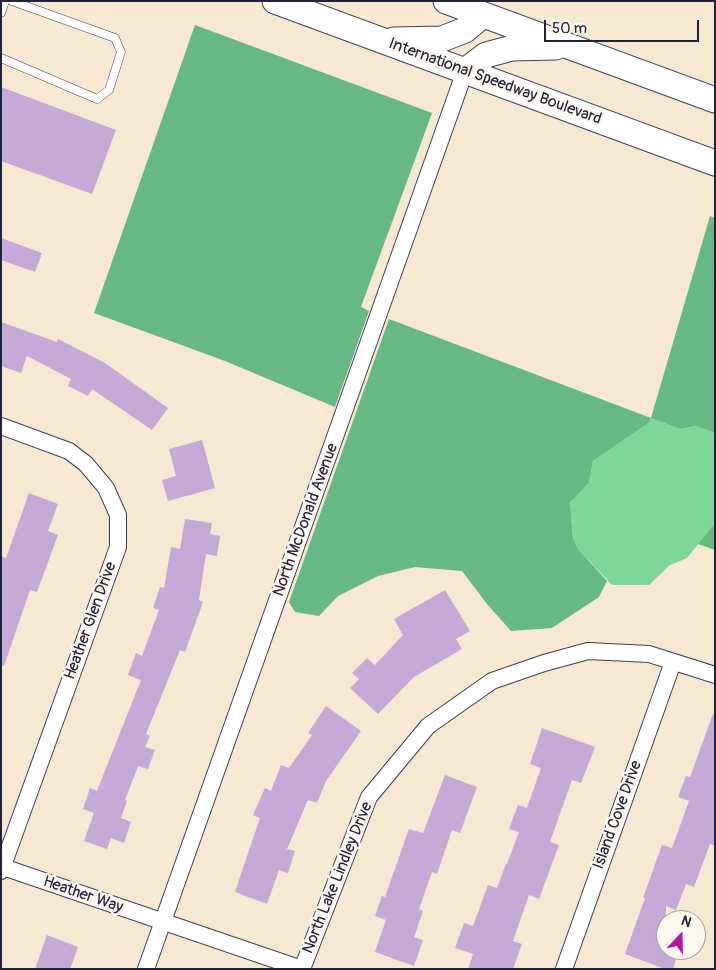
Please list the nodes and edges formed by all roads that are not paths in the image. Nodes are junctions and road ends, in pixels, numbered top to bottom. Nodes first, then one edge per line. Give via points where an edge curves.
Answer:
1 (5, 1) edge
2 (12, 1) edge
3 (275, 1) edge
4 (446, 1) edge
5 (486, 8) edge
6 (1, 13) edge
7 (382, 41) junction
8 (568, 46) junction
9 (1, 58) edge
10 (465, 71) junction
11 (715, 100) edge
12 (715, 163) edge
13 (1, 426) edge
14 (673, 662) junction
15 (715, 675) edge
16 (2, 869) edge
17 (163, 923) junction
18 (146, 969) edge
19 (302, 969) edge
20 (564, 969) edge

1 - 6 lane
2 - 9 lane via 115,38 121,52 109,90 97,99
3 - 7 main road, International Speedway Boulevard
4 - 5 main road
5 - 7 main road via 465,30 442,39
5 - 8 main road
7 - 10 main road, International Speedway Boulevard
8 - 10 main road via 512,48 486,55
8 - 11 main road
10 - 12 main road, International Speedway Boulevard
10 - 17 street, North McDonald Avenue
13 - 16 street, Heather Glen Drive via 69,451 86,464 106,488 118,515 118,547
14 - 15 street, North Lake Lindley Drive
14 - 19 street, North Lake Lindley Drive via 650,654 588,651 492,681 428,726 369,797
14 - 20 street, Island Cove Drive
16 - 17 street, Heather Way
17 - 18 street, North McDonald Avenue
17 - 19 street, Heather Way

